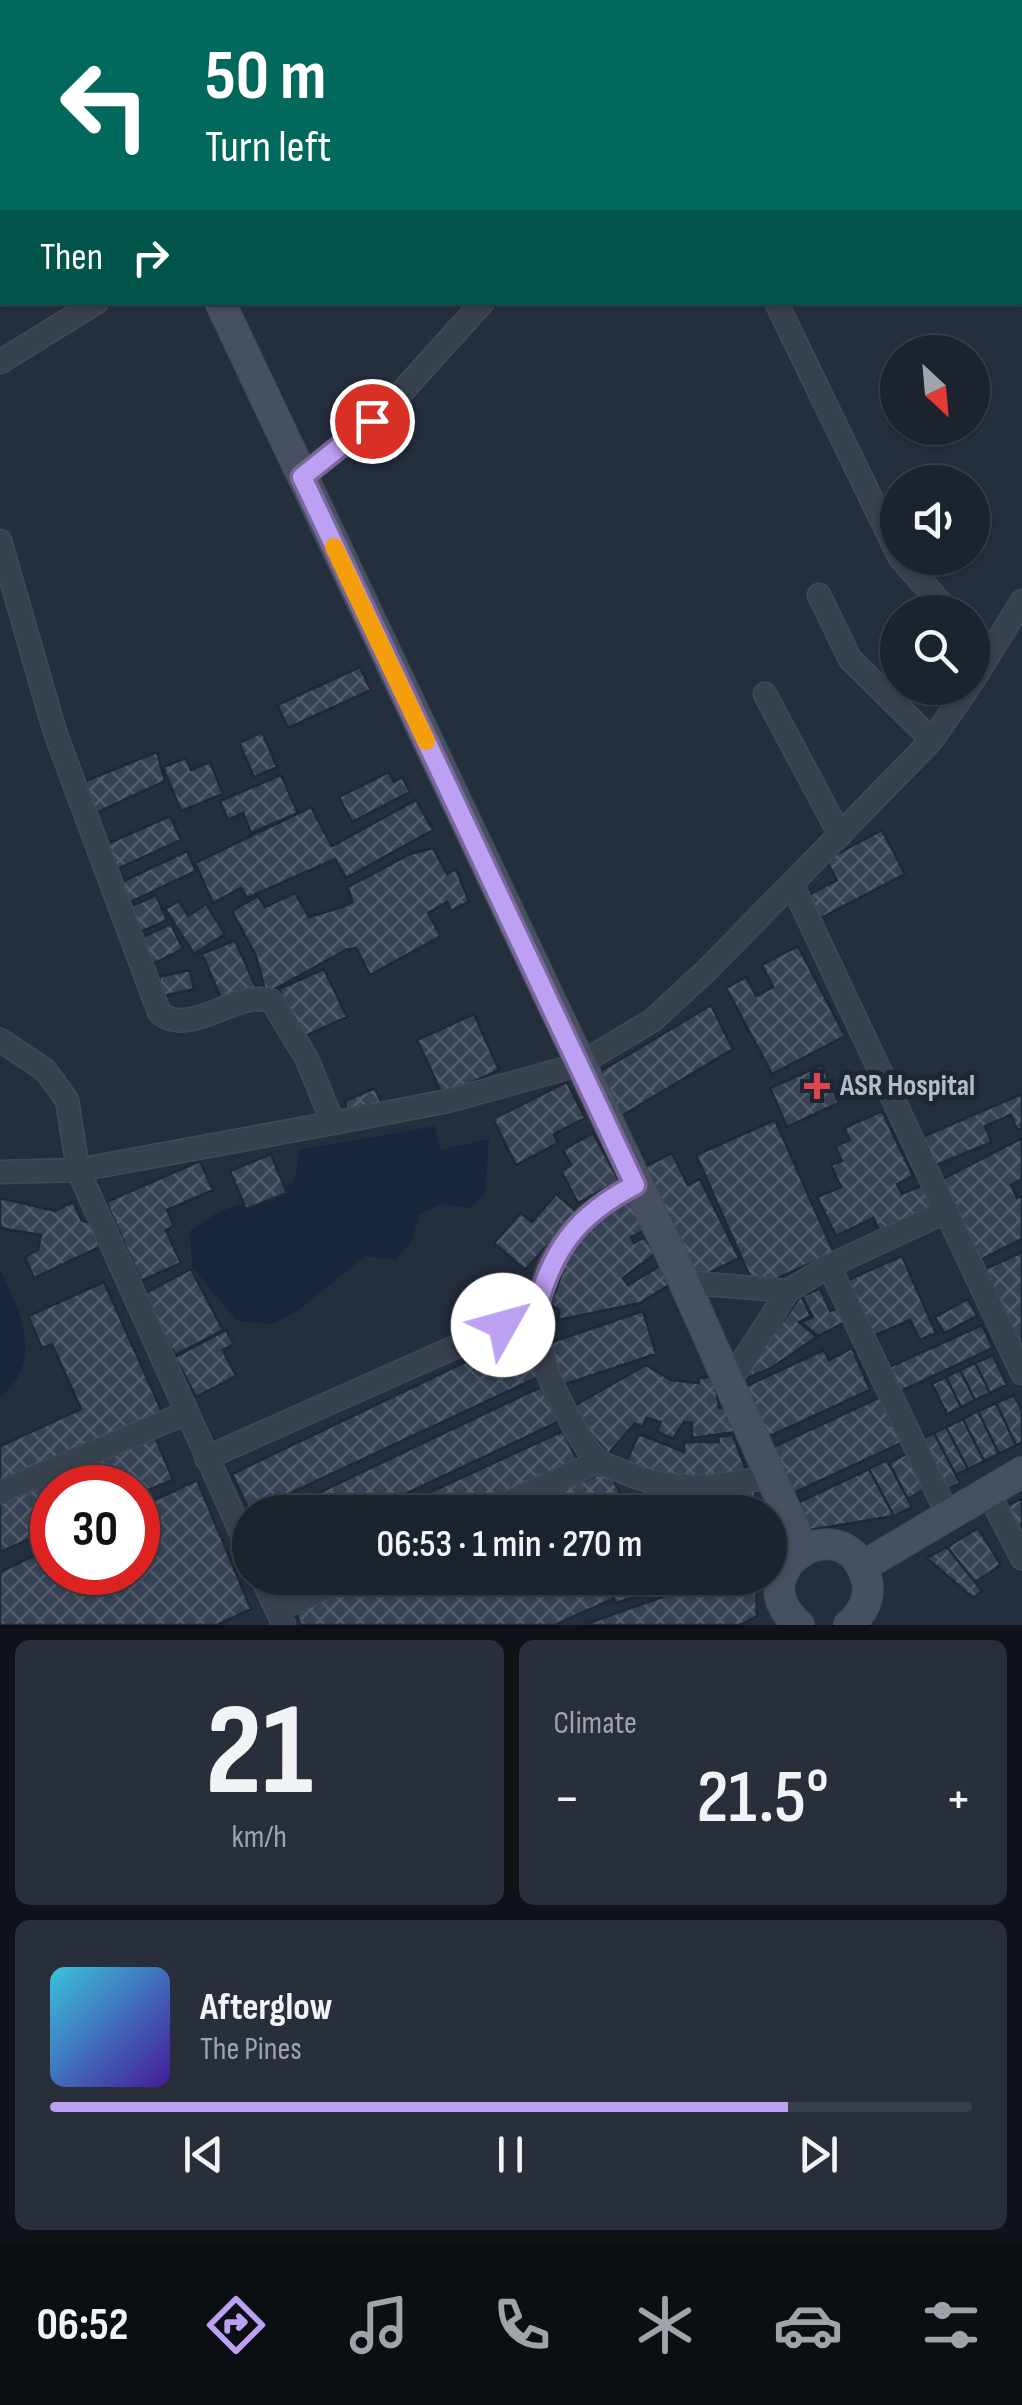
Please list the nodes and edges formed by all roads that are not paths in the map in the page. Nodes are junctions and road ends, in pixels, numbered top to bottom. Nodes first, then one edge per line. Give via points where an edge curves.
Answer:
1 (92, 305) edge
2 (221, 305) edge
3 (480, 305) edge
4 (777, 305) edge
5 (0, 362) edge
6 (302, 477) junction
7 (880, 517) edge
8 (0, 541) edge
9 (916, 575) edge
10 (819, 594) dead end
11 (934, 595) edge
12 (1022, 601) edge
13 (990, 651) edge
14 (765, 694) dead end
15 (956, 705) edge
16 (932, 740) junction
17 (840, 836) junction
18 (793, 886) junction
19 (0, 1040) edge
20 (578, 1065) junction
21 (334, 1123) junction
22 (78, 1170) junction
23 (0, 1172) edge
24 (635, 1185) junction
25 (946, 1212) junction
26 (828, 1266) junction
27 (684, 1282) junction
28 (788, 1291) junction
29 (536, 1311) junction
30 (1022, 1373) edge
31 (728, 1384) junction
32 (186, 1414) junction
33 (206, 1458) junction
34 (599, 1461) junction
35 (1022, 1472) edge
36 (769, 1477) junction
37 (0, 1492) edge
38 (988, 1492) junction
39 (525, 1495) edge
40 (232, 1514) edge
41 (948, 1515) junction
42 (803, 1549) junction
43 (1022, 1558) edge
44 (863, 1566) junction
45 (270, 1595) edge
46 (319, 1595) edge
47 (280, 1618) edge
48 (785, 1621) edge
49 (849, 1625) edge

1 - 5 street
2 - 6 street
3 - 6 street via 390,405
4 - 7 street
6 - 20 street
8 - 21 street via 56,732 159,1012 182,1021 254,999 272,1000 308,1059
9 - 11 street
10 - 16 street via 850,658
12 - 13 street
14 - 17 street
15 - 16 street
16 - 17 street
17 - 18 street
18 - 20 street via 653,1020
18 - 25 street
19 - 22 street via 57,1083
20 - 21 street via 448,1102
20 - 24 street
21 - 22 street
22 - 23 street
22 - 32 street
24 - 27 street
24 - 29 street via 590,1214 559,1247
25 - 26 street
25 - 30 street
26 - 28 street
26 - 41 street
27 - 28 street
27 - 31 street
28 - 31 street
29 - 33 street
29 - 34 street via 553,1384
31 - 36 street
32 - 33 street
32 - 37 street
33 - 40 street
34 - 36 street via 668,1488
34 - 39 street
35 - 38 street
36 - 42 street
38 - 41 street
38 - 43 street
41 - 44 street
42 - 44 street via 837,1546
42 - 48 street via 780,1577
44 - 49 street via 866,1604
45 - 47 street
46 - 47 street

